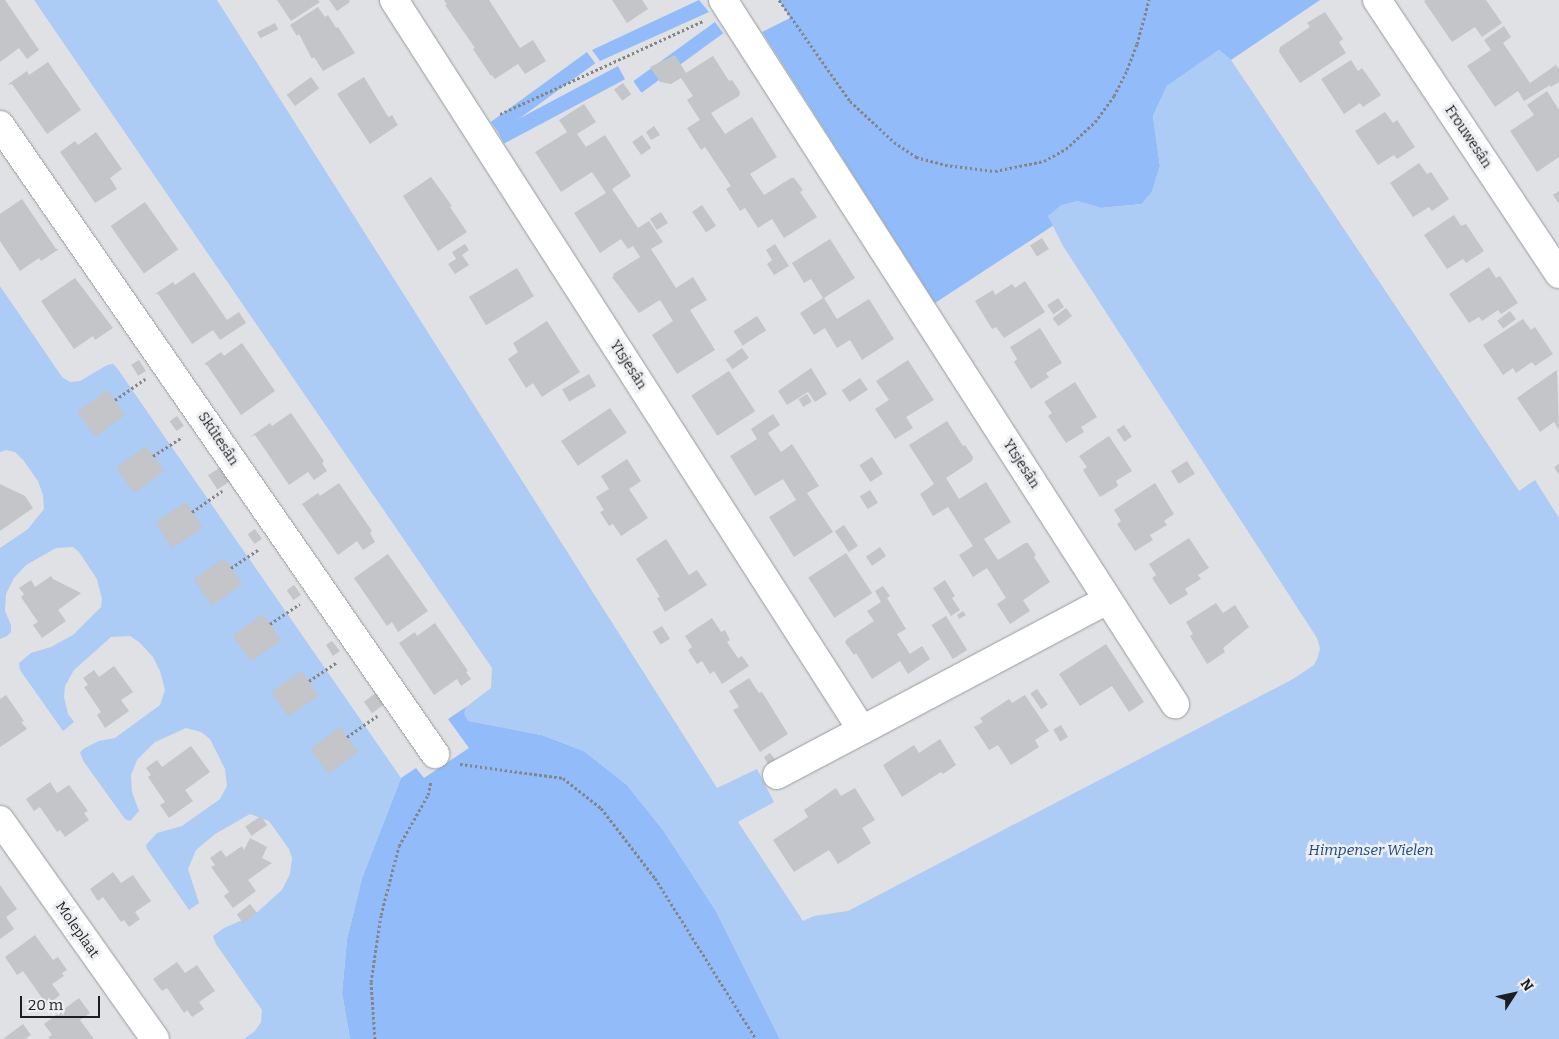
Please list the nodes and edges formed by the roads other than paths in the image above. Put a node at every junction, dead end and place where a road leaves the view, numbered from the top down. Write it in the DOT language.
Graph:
graph roads {
  1 [pos="394,0"];
  2 [pos="1377,0"];
  3 [pos="726,4"];
  4 [pos="0,124"];
  5 [pos="1559,274"];
  6 [pos="1108,600"];
  7 [pos="1175,704"];
  8 [pos="862,730"];
  9 [pos="435,754"];
  10 [pos="777,775"];
  11 [pos="0,820"];
  12 [pos="155,1039"];
  1 -- 8 [label="street, Ytsjesân"];
  2 -- 5 [label="street, Frouwesân"];
  3 -- 6 [label="street, Ytsjesân"];
  4 -- 9 [label="street, Skûtesân"];
  6 -- 7 [label="street, Ytsjesân"];
  6 -- 8 [label="street"];
  8 -- 10 [label="street"];
  11 -- 12 [label="street, Moleplaat"];
}
